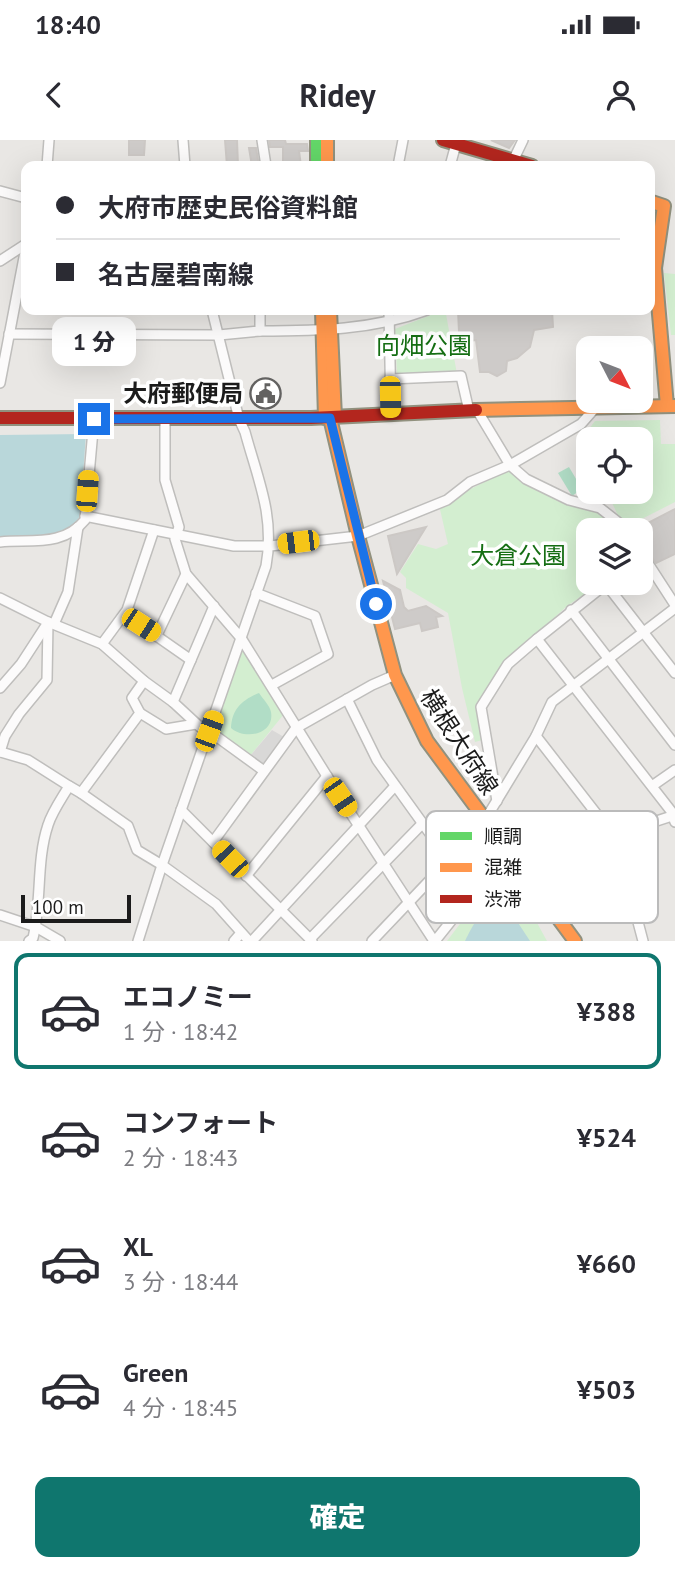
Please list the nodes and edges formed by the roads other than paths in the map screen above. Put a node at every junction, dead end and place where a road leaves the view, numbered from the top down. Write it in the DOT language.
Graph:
graph roads {
  1 [pos="49,140"];
  2 [pos="183,140"];
  3 [pos="262,140"];
  4 [pos="317,140"];
  5 [pos="327,140"];
  6 [pos="403,140"];
  7 [pos="523,140"];
  8 [pos="450,142"];
  9 [pos="47,161"];
  10 [pos="185,161"];
  11 [pos="265,161"];
  12 [pos="317,161"];
  13 [pos="327,161"];
  14 [pos="399,161"];
  15 [pos="450,161"];
  16 [pos="513,161"];
  17 [pos="0,191"];
  18 [pos="21,197"];
  19 [pos="655,203"];
  20 [pos="21,248"];
  21 [pos="655,253"];
  22 [pos="0,261"];
  23 [pos="21,271"];
  24 [pos="655,291"];
  25 [pos="213,315"];
  26 [pos="260,315"];
  27 [pos="322,315"];
  28 [pos="329,315"];
  29 [pos="389,315"];
  30 [pos="411,315"];
  31 [pos="389,322"];
  32 [pos="327,330"];
  33 [pos="260,331"];
  34 [pos="9,334"];
  35 [pos="219,335"];
  36 [pos="390,379"];
  37 [pos="0,383"];
  38 [pos="653,406"];
  39 [pos="671,406"];
  40 [pos="576,407"];
  41 [pos="473,410"];
  42 [pos="591,413"];
  43 [pos="391,415"];
  44 [pos="330,417"];
  45 [pos="0,418"];
  46 [pos="165,418"];
  47 [pos="94,419"];
  48 [pos="239,419"];
  49 [pos="510,466"];
  50 [pos="85,516"];
  51 [pos="613,518"];
  52 [pos="78,527"];
  53 [pos="154,530"];
  54 [pos="175,534"];
  55 [pos="358,536"];
  56 [pos="0,542"];
  57 [pos="270,546"];
  58 [pos="653,571"];
  59 [pos="186,574"];
  60 [pos="256,593"];
  61 [pos="0,598"];
  62 [pos="214,606"];
  63 [pos="675,606"];
  64 [pos="571,610"];
  65 [pos="125,614"];
  66 [pos="51,623"];
  67 [pos="642,631"];
  68 [pos="157,635"];
  69 [pos="241,638"];
  70 [pos="537,639"];
  71 [pos="102,644"];
  72 [pos="609,659"];
  73 [pos="191,660"];
  74 [pos="675,673"];
  75 [pos="395,676"];
  76 [pos="144,681"];
  77 [pos="272,685"];
  78 [pos="574,685"];
  79 [pos="0,688"];
  80 [pos="347,699"];
  81 [pos="173,702"];
  82 [pos="140,713"];
  83 [pos="197,724"];
  84 [pos="296,728"];
  85 [pos="209,731"];
  86 [pos="536,736"];
  87 [pos="675,745"];
  88 [pos="0,752"];
  89 [pos="675,770"];
  90 [pos="264,771"];
  91 [pos="327,776"];
  92 [pos="69,786"];
  93 [pos="395,786"];
  94 [pos="652,786"];
  95 [pos="81,793"];
  96 [pos="497,801"];
  97 [pos="181,810"];
  98 [pos="478,811"];
  99 [pos="491,811"];
  100 [pos="593,811"];
  101 [pos="674,817"];
  102 [pos="358,824"];
  103 [pos="422,824"];
  104 [pos="426,829"];
  105 [pos="213,842"];
  106 [pos="384,864"];
  107 [pos="162,865"];
  108 [pos="246,876"];
  109 [pos="426,885"];
  110 [pos="410,902"];
  111 [pos="281,910"];
  112 [pos="0,915"];
  113 [pos="448,923"];
  114 [pos="562,923"];
  115 [pos="638,923"];
  116 [pos="36,927"];
  117 [pos="241,933"];
  118 [pos="311,940"];
  119 [pos="29,941"];
  120 [pos="60,941"];
  121 [pos="138,941"];
  122 [pos="234,941"];
  123 [pos="250,941"];
  124 [pos="372,941"];
  125 [pos="434,941"];
  126 [pos="575,941"];
  127 [pos="643,941"];
  1 -- 9 [label="street"];
  2 -- 10 [label="street"];
  3 -- 11 [label="street"];
  4 -- 12 [label="main road"];
  5 -- 13 [label="main road"];
  6 -- 14 [label="street"];
  7 -- 16 [label="street"];
  8 -- 15 [label="street"];
  8 -- 16 [label="main road"];
  17 -- 18 [label="street"];
  19 -- 21 [label="main road"];
  20 -- 22 [label="street"];
  23 -- 34 [label="street"];
  24 -- 39 [label="main road"];
  25 -- 35 [label="street"];
  26 -- 33 [label="street"];
  27 -- 32 [label="main road"];
  28 -- 32 [label="main road"];
  29 -- 31 [label="street"];
  30 -- 31 [label="street"];
  31 -- 32 [label="street"];
  31 -- 36 [label="street"];
  32 -- 33 [label="street"];
  32 -- 44 [label="main road, 横根大府線"];
  33 -- 35 [label="street"];
  34 -- 35 [label="street"];
  34 -- 37 [label="street"];
  35 -- 48 [label="street"];
  36 -- 41 [label="street"];
  36 -- 43 [label="street"];
  38 -- 39 [label="main road"];
  40 -- 41 [label="main road"];
  41 -- 43 [label="main road"];
  41 -- 49 [label="street"];
  42 -- 49 [label="street"];
  43 -- 44 [label="main road"];
  44 -- 48 [label="main road"];
  44 -- 55 [label="main road, 横根大府線"];
  45 -- 47 [label="main road"];
  46 -- 47 [label="main road"];
  46 -- 48 [label="main road"];
  46 -- 54 [label="street"];
  47 -- 50 [label="street"];
  48 -- 57 [label="street"];
  49 -- 51 [label="street"];
  49 -- 55 [label="street"];
  50 -- 52 [label="street"];
  50 -- 53 [label="street"];
  52 -- 56 [label="street"];
  52 -- 66 [label="street"];
  53 -- 54 [label="street"];
  53 -- 65 [label="street"];
  54 -- 57 [label="street"];
  54 -- 59 [label="street"];
  55 -- 57 [label="street"];
  55 -- 75 [label="main road, 横根大府線"];
  57 -- 60 [label="street"];
  58 -- 63 [label="street"];
  59 -- 62 [label="street"];
  59 -- 68 [label="street"];
  60 -- 69 [label="street"];
  60 -- 77 [label="street"];
  61 -- 66 [label="street"];
  62 -- 69 [label="street"];
  62 -- 73 [label="street"];
  63 -- 67 [label="street"];
  64 -- 67 [label="street"];
  64 -- 70 [label="street"];
  64 -- 72 [label="street"];
  65 -- 68 [label="street"];
  65 -- 71 [label="street"];
  66 -- 71 [label="street"];
  66 -- 79 [label="street"];
  66 -- 88 [label="street"];
  67 -- 72 [label="street"];
  67 -- 74 [label="street"];
  68 -- 73 [label="street"];
  69 -- 77 [label="street"];
  69 -- 85 [label="street"];
  70 -- 78 [label="street"];
  70 -- 96 [label="street"];
  71 -- 76 [label="street"];
  72 -- 78 [label="street"];
  72 -- 87 [label="street"];
  73 -- 81 [label="street"];
  75 -- 80 [label="street"];
  75 -- 98 [label="main road, 横根大府線"];
  76 -- 81 [label="street"];
  76 -- 82 [label="street"];
  77 -- 84 [label="street"];
  78 -- 86 [label="street"];
  78 -- 94 [label="street"];
  80 -- 84 [label="street"];
  80 -- 93 [label="street"];
  81 -- 83 [label="street"];
  82 -- 83 [label="street"];
  82 -- 95 [label="street"];
  83 -- 85 [label="street"];
  84 -- 90 [label="street"];
  84 -- 91 [label="street"];
  85 -- 90 [label="street"];
  85 -- 97 [label="street"];
  86 -- 96 [label="street"];
  86 -- 100 [label="street"];
  88 -- 92 [label="street"];
  89 -- 94 [label="street"];
  90 -- 105 [label="street"];
  91 -- 102 [label="street"];
  91 -- 108 [label="street"];
  92 -- 95 [label="street"];
  92 -- 116 [label="street"];
  93 -- 102 [label="street"];
  93 -- 103 [label="street"];
  94 -- 101 [label="street"];
  95 -- 107 [label="street"];
  96 -- 99 [label="street"];
  97 -- 105 [label="street"];
  97 -- 107 [label="street"];
  102 -- 106 [label="street"];
  102 -- 111 [label="street"];
  103 -- 104 [label="street"];
  103 -- 106 [label="street"];
  105 -- 108 [label="street"];
  106 -- 110 [label="street"];
  106 -- 118 [label="street"];
  107 -- 117 [label="street"];
  107 -- 121 [label="street"];
  108 -- 111 [label="street"];
  109 -- 110 [label="street"];
  110 -- 124 [label="street"];
  110 -- 125 [label="street"];
  111 -- 118 [label="street"];
  111 -- 123 [label="street"];
  112 -- 116 [label="street"];
  113 -- 125 [label="street"];
  114 -- 126 [label="main road, 横根大府線"];
  115 -- 127 [label="street"];
  116 -- 119 [label="street"];
  116 -- 120 [label="street"];
  117 -- 122 [label="street"];
  117 -- 123 [label="street"];
}
